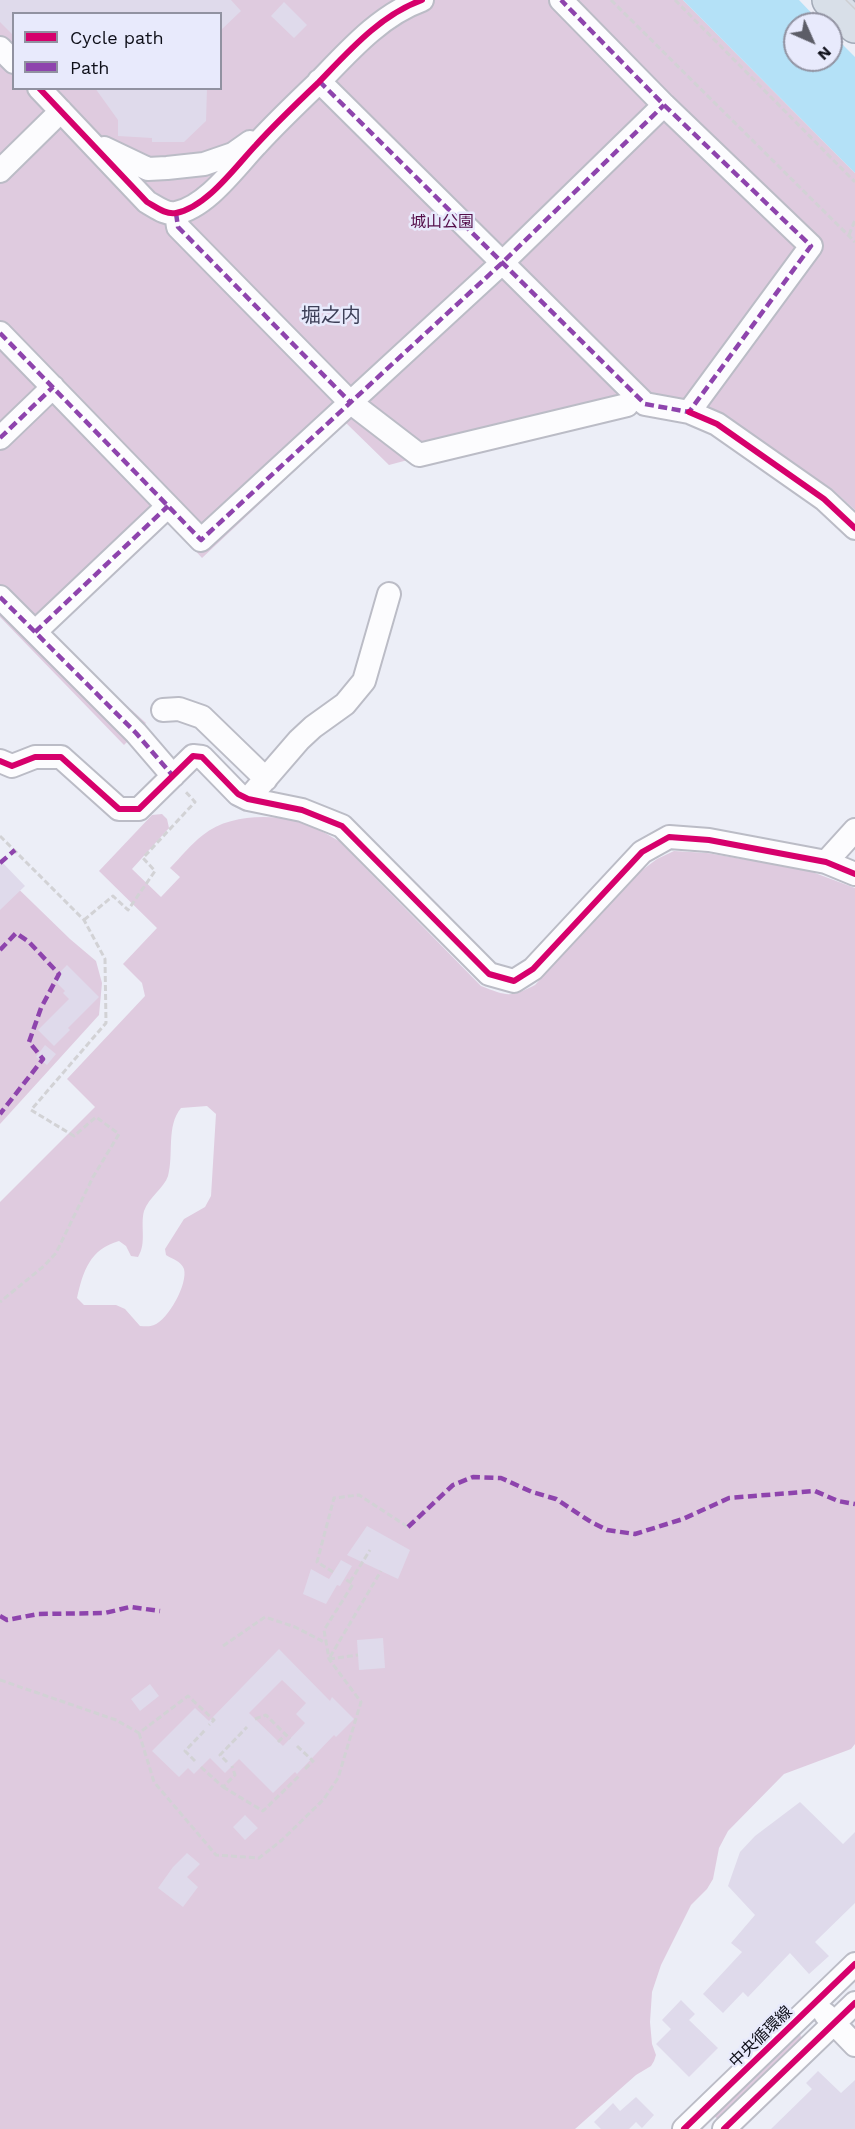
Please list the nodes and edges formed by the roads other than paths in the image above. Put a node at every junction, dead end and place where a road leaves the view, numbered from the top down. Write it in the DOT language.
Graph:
graph roads {
  1 [pos="422,0"];
  2 [pos="561,0"];
  3 [pos="829,0"];
  4 [pos="855,26"];
  5 [pos="0,48"];
  6 [pos="12,60"];
  7 [pos="319,81"];
  8 [pos="41,90"];
  9 [pos="664,105"];
  10 [pos="61,111"];
  11 [pos="274,125"];
  12 [pos="90,140"];
  13 [pos="148,168"];
  14 [pos="0,171"];
  15 [pos="147,202"];
  16 [pos="176,213"];
  17 [pos="502,263"];
  18 [pos="0,333"];
  19 [pos="53,387"];
  20 [pos="350,402"];
  21 [pos="627,405"];
  22 [pos="689,412"];
  23 [pos="0,438"];
  24 [pos="168,506"];
  25 [pos="855,528"];
  26 [pos="389,594"];
  27 [pos="0,597"];
  28 [pos="35,632"];
  29 [pos="163,710"];
  30 [pos="0,761"];
  31 [pos="173,776"];
  32 [pos="266,779"];
  33 [pos="248,799"];
  34 [pos="855,830"];
  35 [pos="826,862"];
  36 [pos="855,874"];
  37 [pos="855,1964"];
  38 [pos="855,2003"];
  39 [pos="814,2004"];
  40 [pos="834,2023"];
  41 [pos="855,2045"];
  42 [pos="701,2113"];
  43 [pos="684,2129"];
  44 [pos="718,2129"];
  45 [pos="724,2129"];
  1 -- 7 [label="street"];
  2 -- 9 [label="street"];
  3 -- 4 [label="highway"];
  5 -- 6 [label="street"];
  7 -- 11 [label="street"];
  7 -- 17 [label="street"];
  8 -- 10 [label="street"];
  9 -- 17 [label="street"];
  9 -- 22 [label="street"];
  10 -- 12 [label="street"];
  10 -- 14 [label="street"];
  11 -- 13 [label="street"];
  11 -- 16 [label="street"];
  12 -- 13 [label="street"];
  12 -- 15 [label="street"];
  13 -- 15 [label="street"];
  15 -- 16 [label="street"];
  16 -- 20 [label="street"];
  17 -- 20 [label="street"];
  17 -- 22 [label="street"];
  18 -- 19 [label="street"];
  19 -- 23 [label="street"];
  19 -- 24 [label="street"];
  20 -- 21 [label="street"];
  20 -- 24 [label="street"];
  22 -- 25 [label="street"];
  24 -- 28 [label="street"];
  26 -- 32 [label="street"];
  27 -- 28 [label="street"];
  28 -- 31 [label="street"];
  29 -- 32 [label="street"];
  30 -- 31 [label="street"];
  31 -- 33 [label="street"];
  32 -- 33 [label="street"];
  33 -- 35 [label="street"];
  34 -- 35 [label="street"];
  35 -- 36 [label="street"];
  37 -- 39 [label="street, 中央循環線"];
  38 -- 40 [label="street"];
  39 -- 40 [label="street"];
  39 -- 42 [label="street, 中央循環線"];
  40 -- 41 [label="street"];
  40 -- 45 [label="street"];
  42 -- 43 [label="street, 中央循環線"];
  42 -- 44 [label="street"];
}
